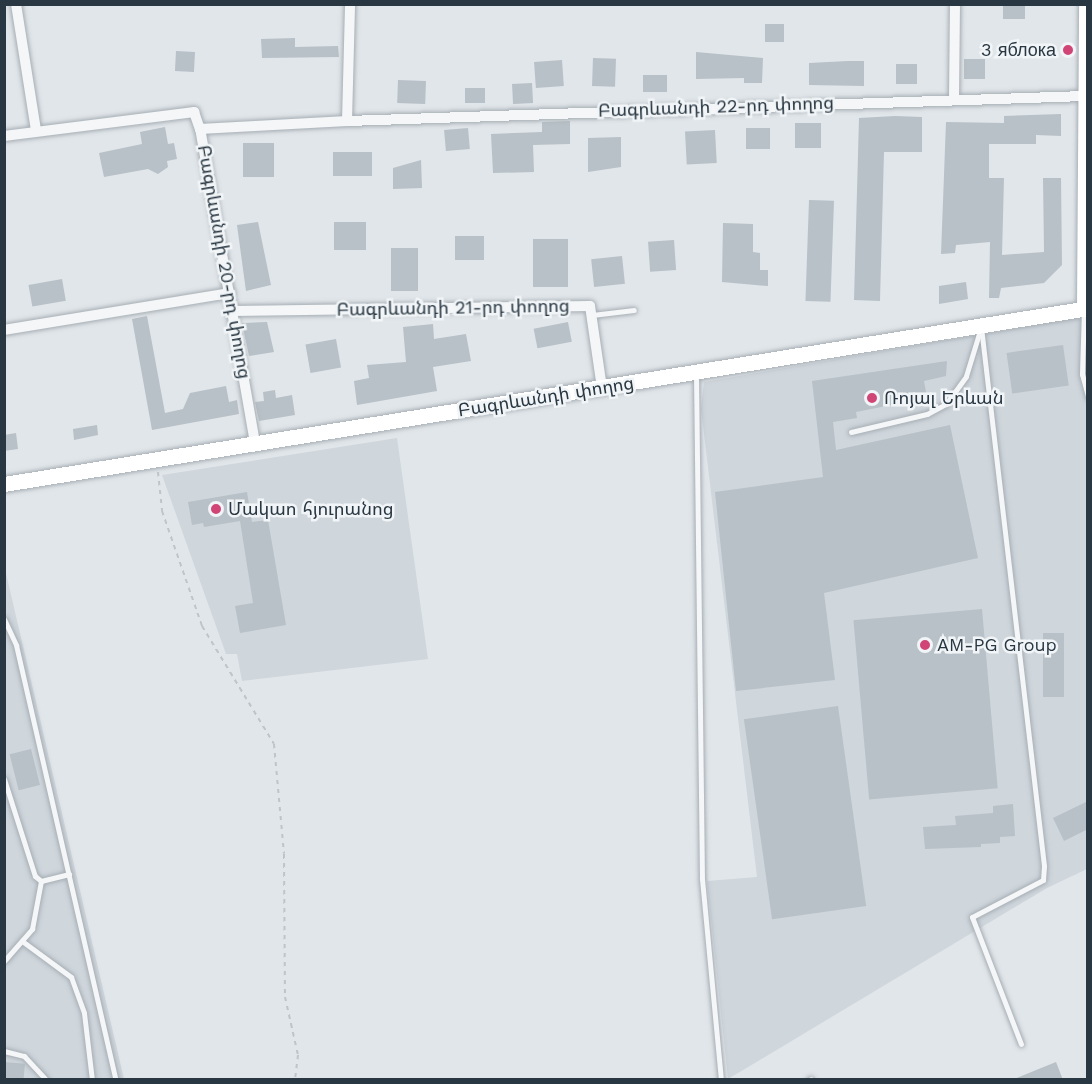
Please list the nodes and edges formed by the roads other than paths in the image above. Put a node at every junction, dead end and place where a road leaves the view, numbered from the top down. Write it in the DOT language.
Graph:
graph roads {
  1 [pos="16,4"];
  2 [pos="350,4"];
  3 [pos="955,4"];
  4 [pos="1086,4"];
  5 [pos="1084,96"];
  6 [pos="954,99"];
  7 [pos="347,121"];
  8 [pos="200,129"];
  9 [pos="36,130"];
  10 [pos="4,136"];
  11 [pos="230,293"];
  12 [pos="1086,308"];
  13 [pos="634,310"];
  14 [pos="233,311"];
  15 [pos="592,315"];
  16 [pos="981,325"];
  17 [pos="4,330"];
  18 [pos="696,372"];
  19 [pos="602,388"];
  20 [pos="1088,397"];
  21 [pos="851,432"];
  22 [pos="255,443"];
  23 [pos="4,484"];
  24 [pos="4,619"];
  25 [pos="4,778"];
  26 [pos="69,874"];
  27 [pos="41,881"];
  28 [pos="22,941"];
  29 [pos="4,961"];
  30 [pos="1021,1044"];
  31 [pos="4,1051"];
  32 [pos="46,1080"];
  33 [pos="92,1080"];
  34 [pos="116,1080"];
  35 [pos="721,1080"];
  1 -- 9 [label="street"];
  2 -- 7 [label="street"];
  3 -- 6 [label="street"];
  4 -- 5 [label="main road"];
  5 -- 6 [label="street, Բագրևանդի 22-րդ փողոց"];
  5 -- 12 [label="main road"];
  6 -- 7 [label="street, Բագրևանդի 22-րդ փողոց"];
  7 -- 8 [label="street, Բագրևանդի 20-րդ փողոց"];
  8 -- 9 [label="street"];
  8 -- 11 [label="street, Բագրևանդի 20-րդ փողոց"];
  9 -- 10 [label="street"];
  11 -- 14 [label="street, Բագրևանդի 20-րդ փողոց"];
  11 -- 17 [label="street"];
  12 -- 16 [label="main road, Բագրևանդի փողոց"];
  12 -- 20 [label="lane"];
  13 -- 15 [label="lane"];
  14 -- 15 [label="street, Բագրևանդի 21-րդ փողոց"];
  14 -- 22 [label="street, Բագրևանդի 20-րդ փողոց"];
  15 -- 19 [label="street, Բագրևանդի 21-րդ փողոց"];
  16 -- 18 [label="main road, Բագրևանդի փողոց"];
  16 -- 21 [label="lane"];
  16 -- 30 [label="lane"];
  18 -- 19 [label="main road, Բագրևանդի փողոց"];
  18 -- 35 [label="lane"];
  19 -- 22 [label="main road, Բագրևանդի փողոց"];
  22 -- 23 [label="main road, Բագրևանդի փողոց"];
  24 -- 26 [label="lane"];
  25 -- 27 [label="lane"];
  26 -- 27 [label="lane"];
  26 -- 34 [label="lane"];
  27 -- 28 [label="lane"];
  28 -- 29 [label="lane"];
  28 -- 33 [label="lane"];
  31 -- 32 [label="lane"];
}
